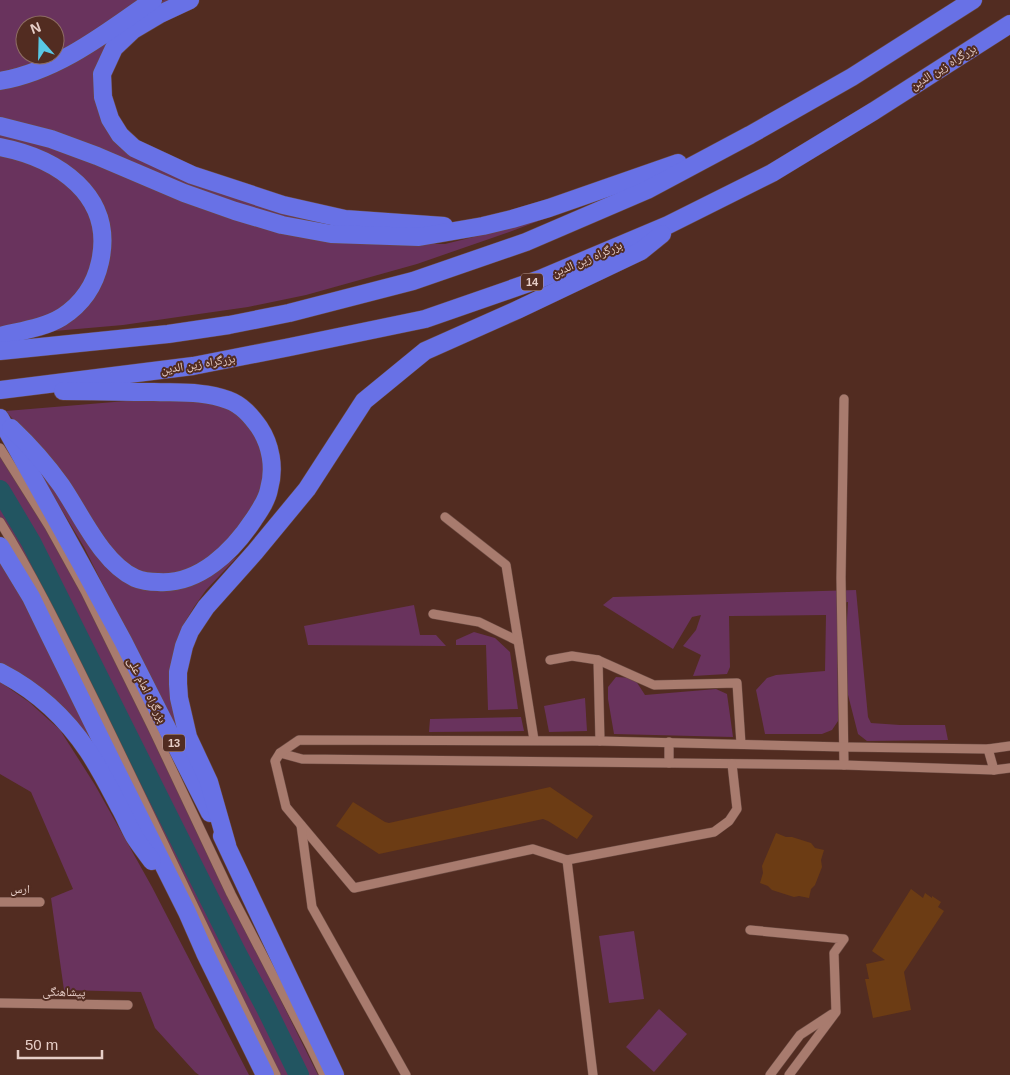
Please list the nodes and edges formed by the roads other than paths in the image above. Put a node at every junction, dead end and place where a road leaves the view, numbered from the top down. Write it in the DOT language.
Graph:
graph roads {
  1 [pos="153,0"];
  2 [pos="190,0"];
  3 [pos="973,0"];
  4 [pos="1010,24"];
  5 [pos="0,82"];
  6 [pos="0,126"];
  7 [pos="732,143"];
  8 [pos="0,147"];
  9 [pos="678,220"];
  10 [pos="467,228"];
  11 [pos="0,336"];
  12 [pos="0,351"];
  13 [pos="0,390"];
  14 [pos="844,399"];
  15 [pos="0,418"];
  16 [pos="0,448"];
  17 [pos="445,517"];
  18 [pos="0,522"];
  19 [pos="0,546"];
  20 [pos="433,614"];
  21 [pos="518,641"];
  22 [pos="550,660"];
  23 [pos="598,660"];
  24 [pos="0,672"];
  25 [pos="534,740"];
  26 [pos="600,741"];
  27 [pos="669,742"];
  28 [pos="741,744"];
  29 [pos="1010,746"];
  30 [pos="844,747"];
  31 [pos="988,749"];
  32 [pos="280,753"];
  33 [pos="669,763"];
  34 [pos="732,764"];
  35 [pos="844,765"];
  36 [pos="1010,768"];
  37 [pos="994,770"];
  38 [pos="301,824"];
  39 [pos="227,845"];
  40 [pos="567,860"];
  41 [pos="0,902"];
  42 [pos="40,902"];
  43 [pos="187,912"];
  44 [pos="750,930"];
  45 [pos="0,1003"];
  46 [pos="128,1005"];
  47 [pos="836,1012"];
  48 [pos="265,1075"];
  49 [pos="276,1075"];
  50 [pos="324,1075"];
  51 [pos="335,1075"];
  52 [pos="406,1075"];
  53 [pos="593,1075"];
  54 [pos="770,1075"];
  55 [pos="789,1075"];
  1 -- 5 [label="highway"];
  2 -- 10 [label="highway"];
  3 -- 7 [label="highway"];
  4 -- 9 [label="highway, بزرگراه زین الدین / 14"];
  6 -- 10 [label="highway"];
  7 -- 10 [label="highway"];
  7 -- 12 [label="highway"];
  8 -- 11 [label="highway"];
  9 -- 13 [label="highway, بزرگراه زین الدین / 14"];
  9 -- 39 [label="highway"];
  13 -- 15 [label="highway"];
  14 -- 30 [label="street"];
  15 -- 39 [label="highway, بزرگراه امام علی / 13"];
  16 -- 50 [label="street"];
  17 -- 21 [label="street"];
  18 -- 49 [label="street"];
  19 -- 43 [label="highway"];
  20 -- 21 [label="street"];
  21 -- 25 [label="street"];
  22 -- 23 [label="street"];
  23 -- 26 [label="street"];
  23 -- 28 [label="street"];
  24 -- 43 [label="highway"];
  25 -- 26 [label="street"];
  25 -- 32 [label="street"];
  26 -- 27 [label="street"];
  27 -- 28 [label="street"];
  27 -- 33 [label="street"];
  28 -- 30 [label="street"];
  29 -- 31 [label="street"];
  30 -- 31 [label="street"];
  30 -- 35 [label="street"];
  31 -- 37 [label="street"];
  32 -- 33 [label="street"];
  32 -- 38 [label="street"];
  33 -- 34 [label="street"];
  34 -- 35 [label="street"];
  34 -- 40 [label="street"];
  35 -- 37 [label="street"];
  36 -- 37 [label="street"];
  38 -- 40 [label="street"];
  38 -- 52 [label="street"];
  39 -- 51 [label="highway, بزرگراه امام علی / 13"];
  40 -- 53 [label="street"];
  41 -- 42 [label="street, ارس"];
  43 -- 48 [label="highway"];
  44 -- 47 [label="street"];
  45 -- 46 [label="street, پیشاهنگی"];
  47 -- 54 [label="street"];
  47 -- 55 [label="street"];
}
